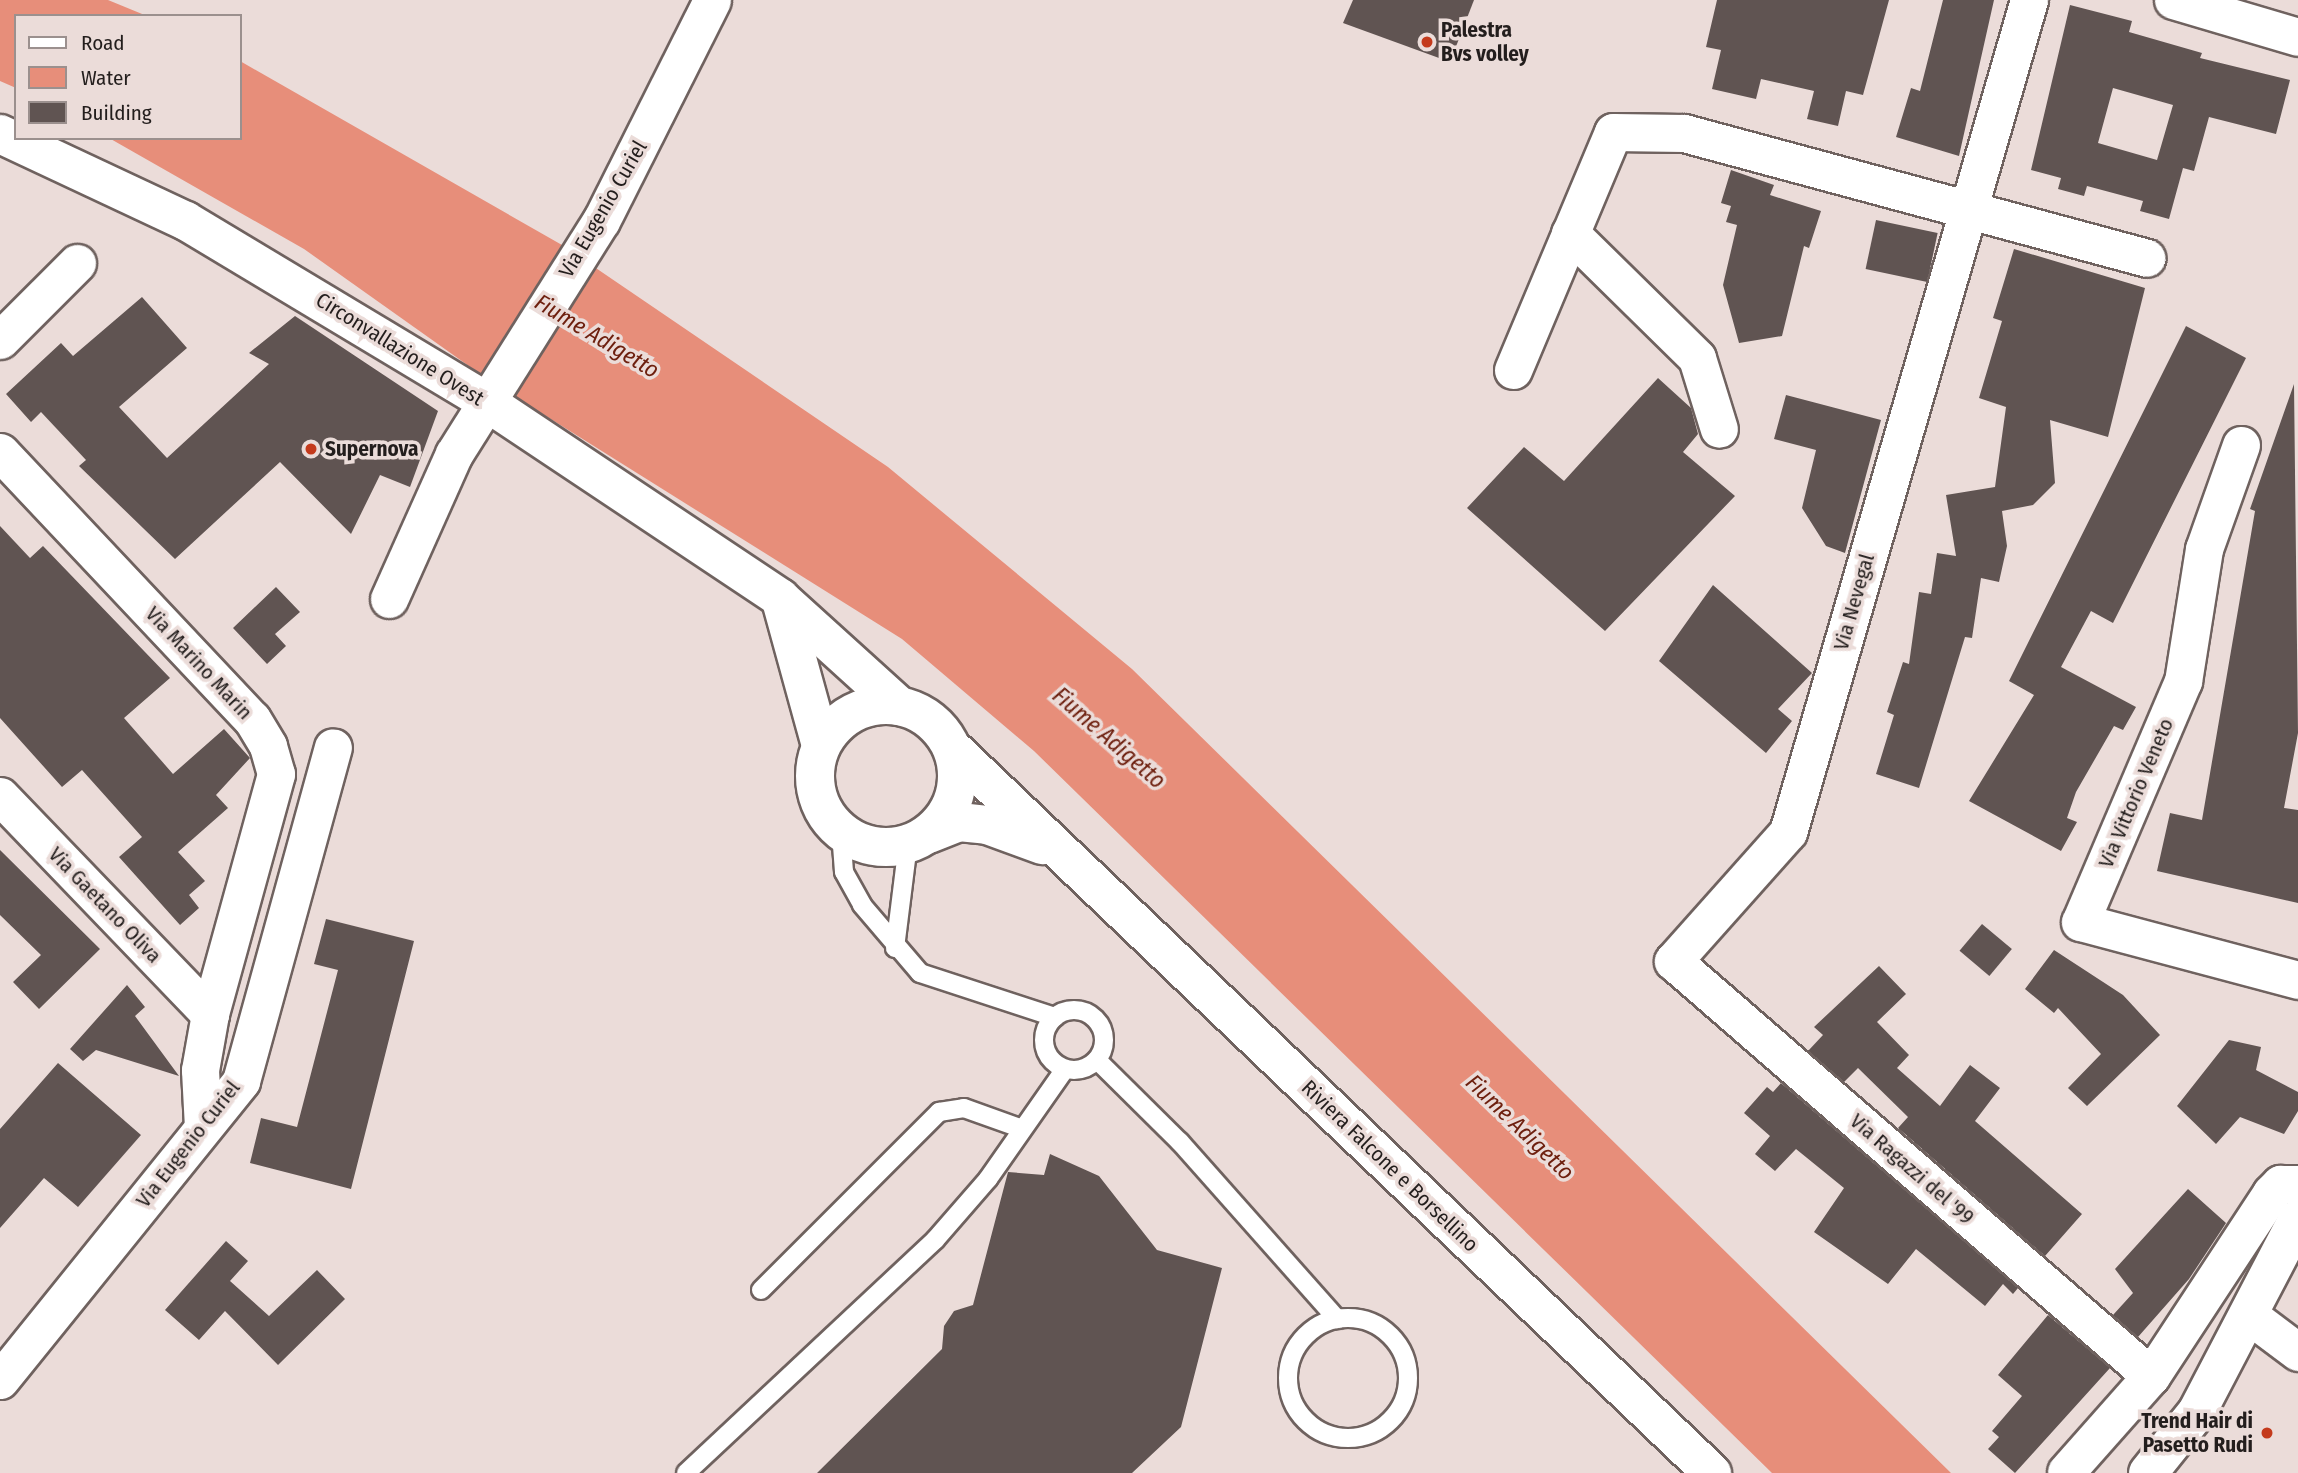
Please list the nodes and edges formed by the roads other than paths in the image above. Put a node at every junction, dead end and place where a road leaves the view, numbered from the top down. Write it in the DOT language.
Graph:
graph roads {
  1 [pos="712,0"];
  2 [pos="2029,0"];
  3 [pos="2173,0"];
  4 [pos="2298,37"];
  5 [pos="0,134"];
  6 [pos="1968,206"];
  7 [pos="1570,233"];
  8 [pos="2146,258"];
  9 [pos="77,263"];
  10 [pos="0,340"];
  11 [pos="1513,370"];
  12 [pos="490,394"];
  13 [pos="1719,429"];
  14 [pos="2241,445"];
  15 [pos="0,452"];
  16 [pos="780,598"];
  17 [pos="389,599"];
  18 [pos="899,706"];
  19 [pos="333,747"];
  20 [pos="821,747"];
  21 [pos="953,749"];
  22 [pos="0,796"];
  23 [pos="841,832"];
  24 [pos="919,839"];
  25 [pos="1069,859"];
  26 [pos="895,948"];
  27 [pos="1673,961"];
  28 [pos="2298,980"];
  29 [pos="210,1014"];
  30 [pos="1055,1017"];
  31 [pos="1097,1060"];
  32 [pos="1066,1069"];
  33 [pos="203,1127"];
  34 [pos="1020,1128"];
  35 [pos="2298,1184"];
  36 [pos="2298,1219"];
  37 [pos="761,1290"];
  38 [pos="2250,1316"];
  39 [pos="1337,1319"];
  40 [pos="2298,1352"];
  41 [pos="2151,1376"];
  42 [pos="0,1380"];
  43 [pos="2066,1472"];
  44 [pos="686,1473"];
  45 [pos="1712,1473"];
  46 [pos="2148,1473"];
  1 -- 12 [label="street, Via Eugenio Curiel"];
  2 -- 6 [label="street, Via Nevegal"];
  3 -- 4 [label="street"];
  5 -- 12 [label="main road, Circonvallazione Ovest"];
  6 -- 7 [label="street"];
  6 -- 8 [label="street"];
  6 -- 27 [label="street, Via Nevegal"];
  7 -- 11 [label="street"];
  7 -- 13 [label="street"];
  9 -- 10 [label="street"];
  12 -- 16 [label="main road, Circonvallazione Ovest"];
  12 -- 17 [label="street, Via Eugenio Curiel"];
  14 -- 28 [label="street, Via Vittorio Veneto"];
  15 -- 29 [label="street, Via Marino Marin"];
  16 -- 18 [label="main road, Circonvallazione Ovest"];
  16 -- 20 [label="main road"];
  18 -- 20 [label="main road"];
  18 -- 21 [label="main road"];
  19 -- 33 [label="street, Via Eugenio Curiel"];
  20 -- 23 [label="main road"];
  21 -- 24 [label="main road"];
  21 -- 25 [label="main road, Riviera Falcone e Borsellino"];
  22 -- 29 [label="street, Via Gaetano Oliva"];
  23 -- 24 [label="main road"];
  23 -- 26 [label="lane"];
  24 -- 25 [label="main road"];
  24 -- 26 [label="lane"];
  25 -- 45 [label="main road, Riviera Falcone e Borsellino"];
  26 -- 30 [label="lane"];
  27 -- 41 [label="street, Via Ragazzi del '99"];
  29 -- 33 [label="street, Via Marino Marin"];
  30 -- 31 [label="lane"];
  30 -- 32 [label="lane"];
  31 -- 32 [label="lane"];
  31 -- 39 [label="lane"];
  32 -- 34 [label="lane"];
  33 -- 42 [label="street, Via Eugenio Curiel"];
  34 -- 37 [label="lane"];
  34 -- 44 [label="lane"];
  35 -- 41 [label="street"];
  36 -- 38 [label="main road"];
  38 -- 40 [label="street"];
  38 -- 46 [label="main road"];
  39 -- 39 [label="lane"];
  41 -- 43 [label="street"];
}
